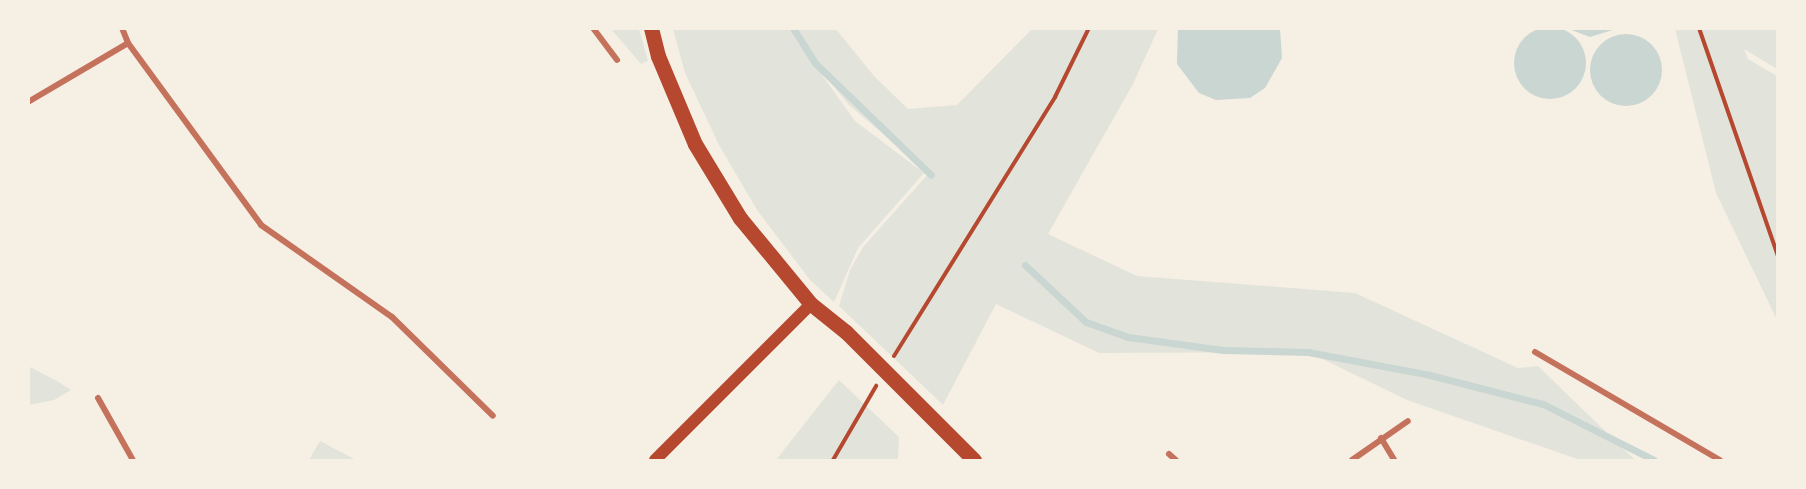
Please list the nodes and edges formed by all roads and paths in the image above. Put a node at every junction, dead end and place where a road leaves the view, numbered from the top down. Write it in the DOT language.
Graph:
graph roads {
  1 [pos="122,28"];
  2 [pos="593,28"];
  3 [pos="651,28"];
  4 [pos="1089,28"];
  5 [pos="1699,28"];
  6 [pos="128,43"];
  7 [pos="616,60"];
  8 [pos="28,102"];
  9 [pos="1778,256"];
  10 [pos="926,302"];
  11 [pos="811,304"];
  12 [pos="1535,352"];
  13 [pos="98,398"];
  14 [pos="493,416"];
  15 [pos="1408,422"];
  16 [pos="1382,438"];
  17 [pos="839,452"];
  18 [pos="1169,454"];
  19 [pos="133,460"];
  20 [pos="655,460"];
  21 [pos="833,460"];
  22 [pos="974,460"];
  23 [pos="1176,460"];
  24 [pos="1352,460"];
  25 [pos="1394,460"];
  26 [pos="1720,460"];
  1 -- 6 [label="street"];
  2 -- 7 [label="street"];
  3 -- 11 [label="main road"];
  4 -- 10 [label="path"];
  5 -- 9 [label="path"];
  6 -- 8 [label="street"];
  6 -- 14 [label="street"];
  11 -- 20 [label="main road"];
  11 -- 22 [label="main road"];
  12 -- 26 [label="street"];
  13 -- 19 [label="street"];
  15 -- 16 [label="street"];
  16 -- 24 [label="street"];
  16 -- 25 [label="street"];
  17 -- 21 [label="path"];
  18 -- 23 [label="street"];
}
